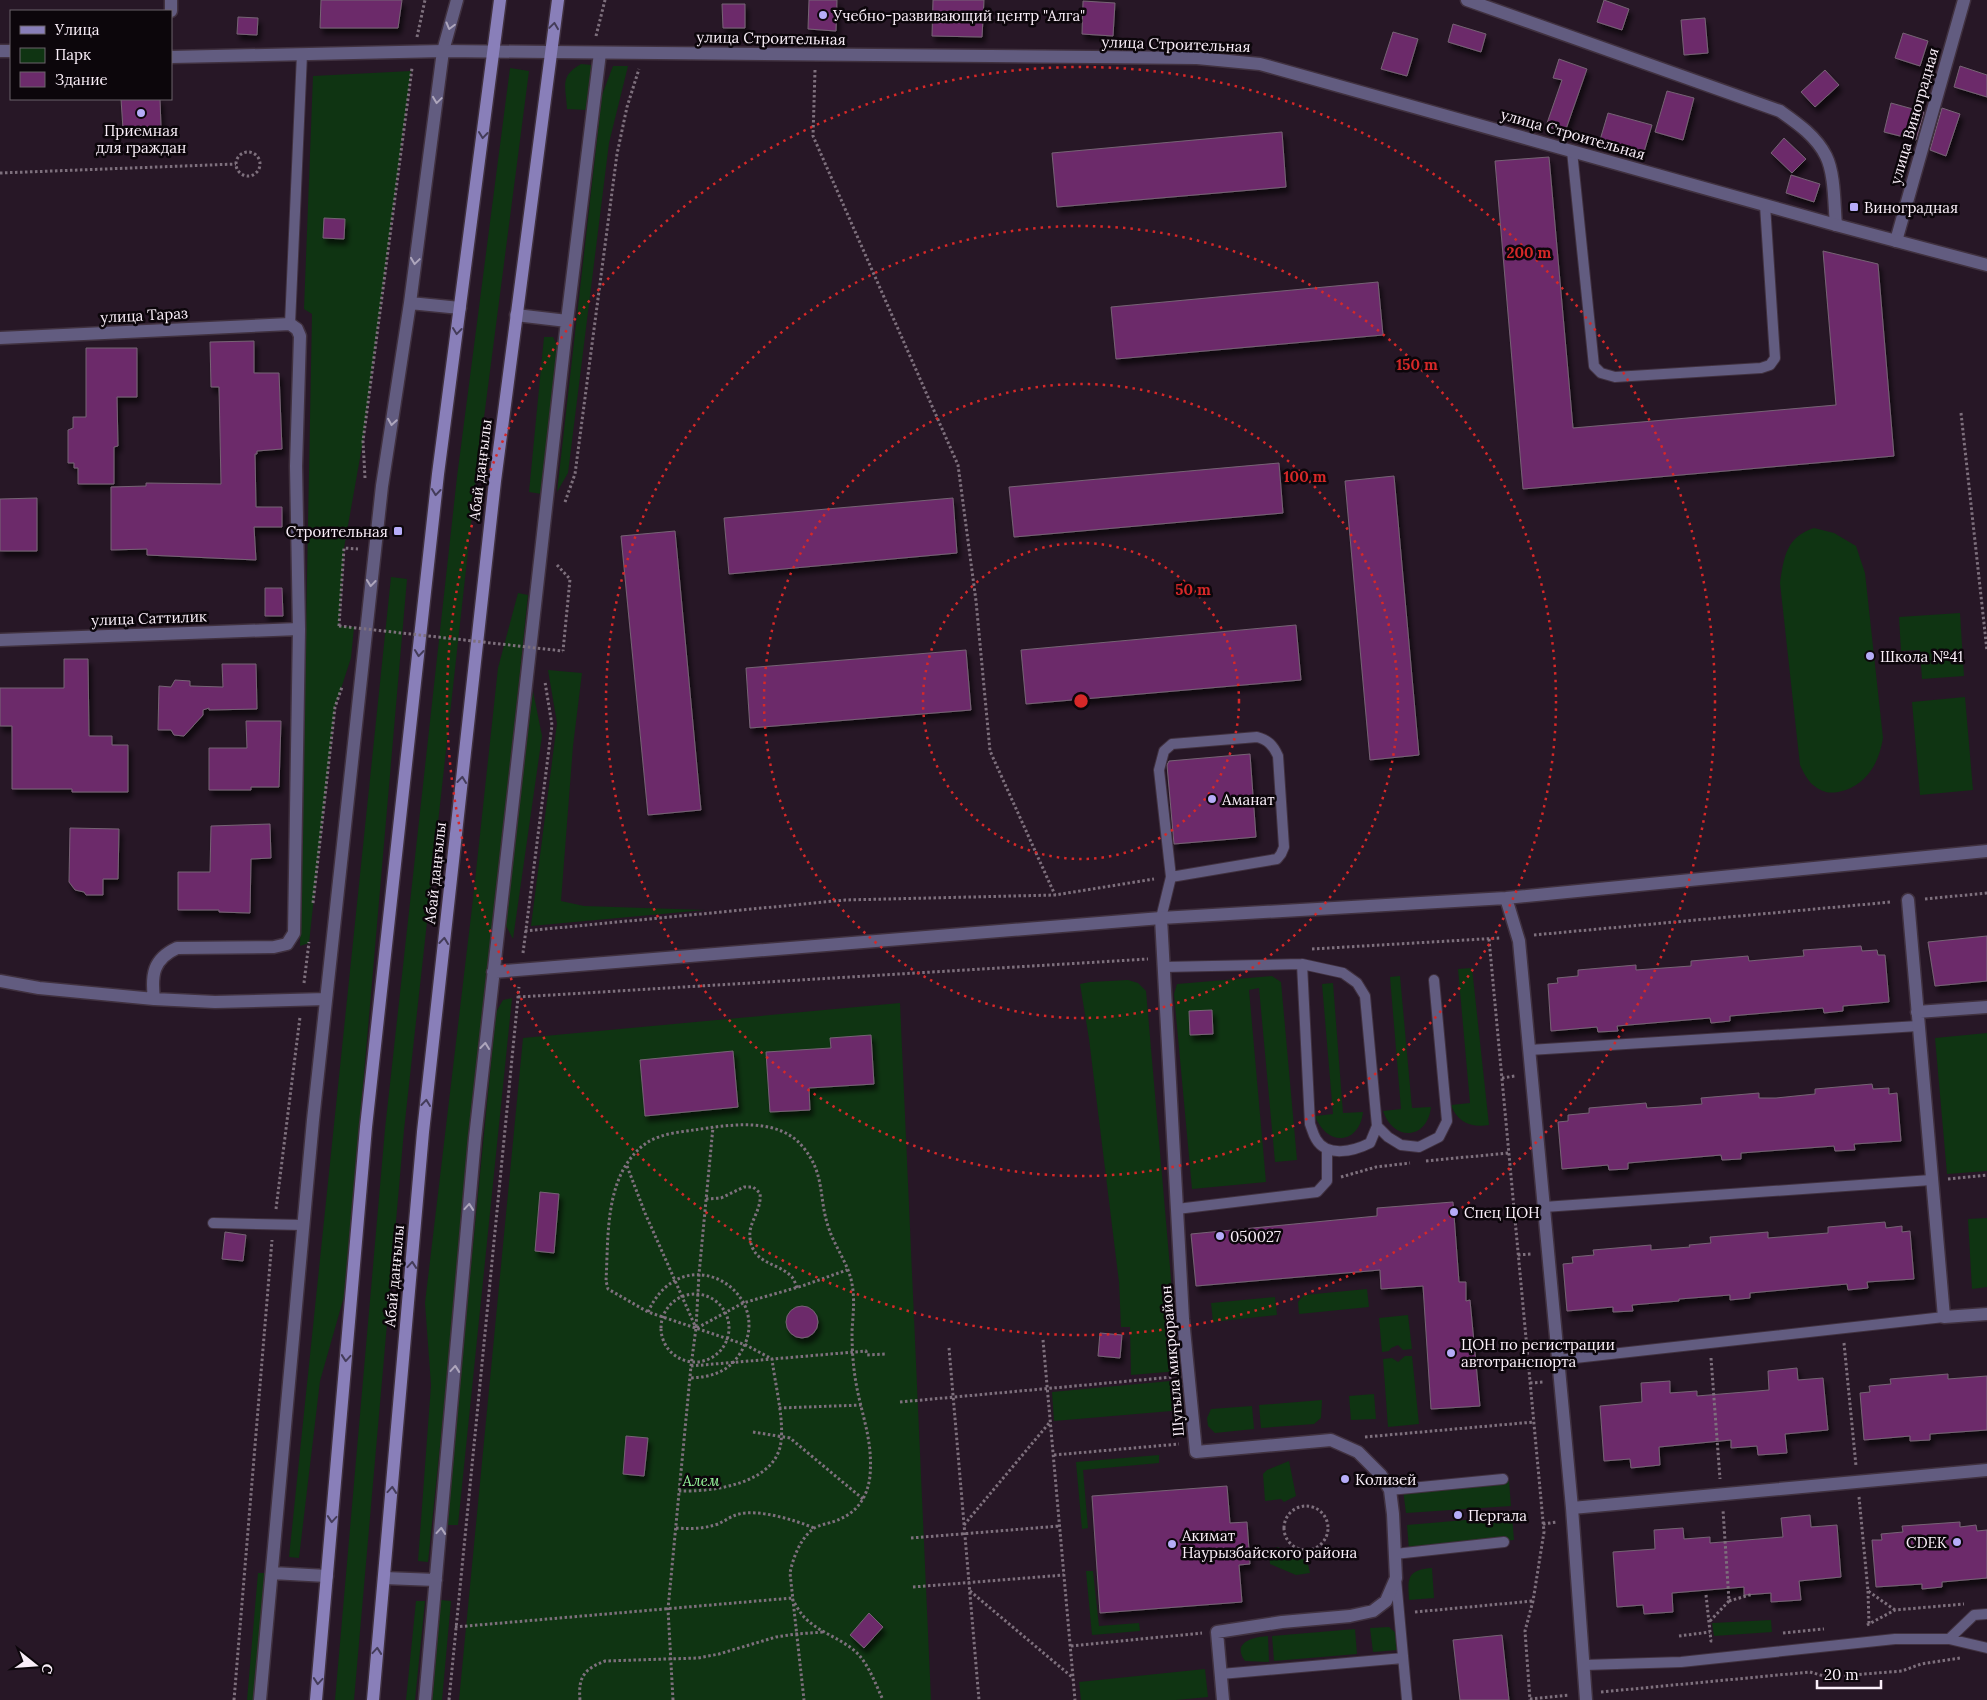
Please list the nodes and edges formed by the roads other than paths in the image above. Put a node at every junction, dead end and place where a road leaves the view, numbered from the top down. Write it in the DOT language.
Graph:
graph roads {
  1 [pos="457,0"];
  2 [pos="500,0"];
  3 [pos="558,0"];
  4 [pos="1467,0"];
  5 [pos="1964,0"];
  6 [pos="443,52"];
  7 [pos="492,52"];
  8 [pos="550,52"];
  9 [pos="596,53"];
  10 [pos="302,54"];
  11 [pos="172,57"];
  12 [pos="1572,151"];
  13 [pos="1765,205"];
  14 [pos="1836,225"];
  15 [pos="1896,241"];
  16 [pos="1987,265"];
  17 [pos="410,303"];
  18 [pos="460,308"];
  19 [pos="516,315"];
  20 [pos="567,321"];
  21 [pos="290,324"];
  22 [pos="0,338"];
  23 [pos="299,629"];
  24 [pos="0,640"];
  25 [pos="1987,851"];
  26 [pos="1171,877"];
  27 [pos="1506,898"];
  28 [pos="1908,900"];
  29 [pos="1161,918"];
  30 [pos="1163,963"];
  31 [pos="1302,964"];
  32 [pos="493,972"];
  33 [pos="1434,980"];
  34 [pos="0,981"];
  35 [pos="326,999"];
  36 [pos="154,1000"];
  37 [pos="1987,1007"];
  38 [pos="1917,1012"];
  39 [pos="1918,1026"];
  40 [pos="1529,1050"];
  41 [pos="1377,1126"];
  42 [pos="1327,1150"];
  43 [pos="1931,1180"];
  44 [pos="1544,1207"];
  45 [pos="1177,1209"];
  46 [pos="213,1222"];
  47 [pos="304,1225"];
  48 [pos="1987,1314"];
  49 [pos="1944,1318"];
  50 [pos="1557,1360"];
  51 [pos="1987,1470"];
  52 [pos="1503,1480"];
  53 [pos="1390,1490"];
  54 [pos="1572,1508"];
  55 [pos="1504,1542"];
  56 [pos="1395,1554"];
  57 [pos="272,1573"];
  58 [pos="327,1576"];
  59 [pos="384,1578"];
  60 [pos="1396,1578"];
  61 [pos="436,1580"];
  62 [pos="1987,1614"];
  63 [pos="1949,1640"];
  64 [pos="1987,1648"];
  65 [pos="1403,1658"];
  66 [pos="1584,1665"];
  67 [pos="1220,1674"];
  68 [pos="1586,1697"];
  69 [pos="260,1700"];
  70 [pos="316,1700"];
  71 [pos="373,1700"];
  72 [pos="425,1700"];
  73 [pos="1223,1700"];
  74 [pos="1407,1700"];
  1 -- 6 [label="street, one-way"];
  2 -- 7 [label="main road"];
  8 -- 3 [label="main road, Абай даңғылы, one-way"];
  4 -- 14 [label="street"];
  5 -- 15 [label="street, улица Виноградная"];
  6 -- 7 [label="street, улица Строительная"];
  6 -- 10 [label="street, улица Строительная"];
  6 -- 17 [label="street, one-way"];
  7 -- 8 [label="street, улица Строительная"];
  7 -- 18 [label="main road, one-way"];
  8 -- 9 [label="street, улица Строительная"];
  8 -- 19 [label="main road, Абай даңғылы"];
  9 -- 12 [label="street, улица Строительная"];
  9 -- 20 [label="street"];
  10 -- 11 [label="street, улица Строительная"];
  10 -- 21 [label="lane"];
  12 -- 13 [label="street, улица Строительная"];
  12 -- 13 [label="lane"];
  13 -- 14 [label="street, улица Строительная"];
  14 -- 15 [label="street, улица Строительная"];
  15 -- 16 [label="street, улица Строительная"];
  17 -- 18 [label="street"];
  17 -- 35 [label="street, one-way"];
  18 -- 58 [label="main road, one-way"];
  19 -- 20 [label="street"];
  59 -- 19 [label="main road, Абай даңғылы, one-way"];
  20 -- 32 [label="street"];
  21 -- 22 [label="street, улица Тараз"];
  21 -- 23 [label="street"];
  23 -- 24 [label="street, улица Саттилик"];
  23 -- 36 [label="street"];
  25 -- 27 [label="street"];
  26 -- 26 [label="lane"];
  26 -- 29 [label="lane"];
  27 -- 29 [label="street"];
  27 -- 40 [label="street"];
  28 -- 38 [label="street"];
  29 -- 30 [label="street, Шугыла микрорайон"];
  29 -- 32 [label="street"];
  30 -- 31 [label="lane"];
  30 -- 45 [label="street, Шугыла микрорайон"];
  31 -- 41 [label="lane"];
  31 -- 42 [label="lane"];
  61 -- 32 [label="street, one-way"];
  33 -- 41 [label="lane"];
  34 -- 36 [label="street"];
  35 -- 36 [label="street"];
  35 -- 47 [label="street"];
  37 -- 38 [label="street"];
  38 -- 39 [label="street"];
  39 -- 40 [label="lane"];
  39 -- 43 [label="street"];
  40 -- 44 [label="street"];
  41 -- 42 [label="lane"];
  42 -- 45 [label="lane"];
  43 -- 44 [label="lane"];
  43 -- 49 [label="street"];
  44 -- 50 [label="street"];
  45 -- 53 [label="street, Шугыла микрорайон"];
  46 -- 47 [label="lane"];
  47 -- 57 [label="street"];
  48 -- 49 [label="street"];
  49 -- 50 [label="lane"];
  50 -- 54 [label="street"];
  51 -- 54 [label="street"];
  52 -- 53 [label="lane"];
  53 -- 56 [label="street"];
  54 -- 66 [label="street"];
  55 -- 56 [label="lane"];
  56 -- 60 [label="street"];
  57 -- 58 [label="street"];
  57 -- 69 [label="street"];
  58 -- 70 [label="main road, one-way"];
  59 -- 61 [label="street"];
  71 -- 59 [label="main road, Абай даңғылы, one-way"];
  60 -- 65 [label="lane"];
  60 -- 67 [label="street"];
  61 -- 72 [label="street"];
  62 -- 63 [label="lane"];
  63 -- 64 [label="lane"];
  63 -- 66 [label="lane"];
  65 -- 67 [label="lane"];
  65 -- 74 [label="lane"];
  66 -- 68 [label="street"];
  67 -- 73 [label="street"];
}
